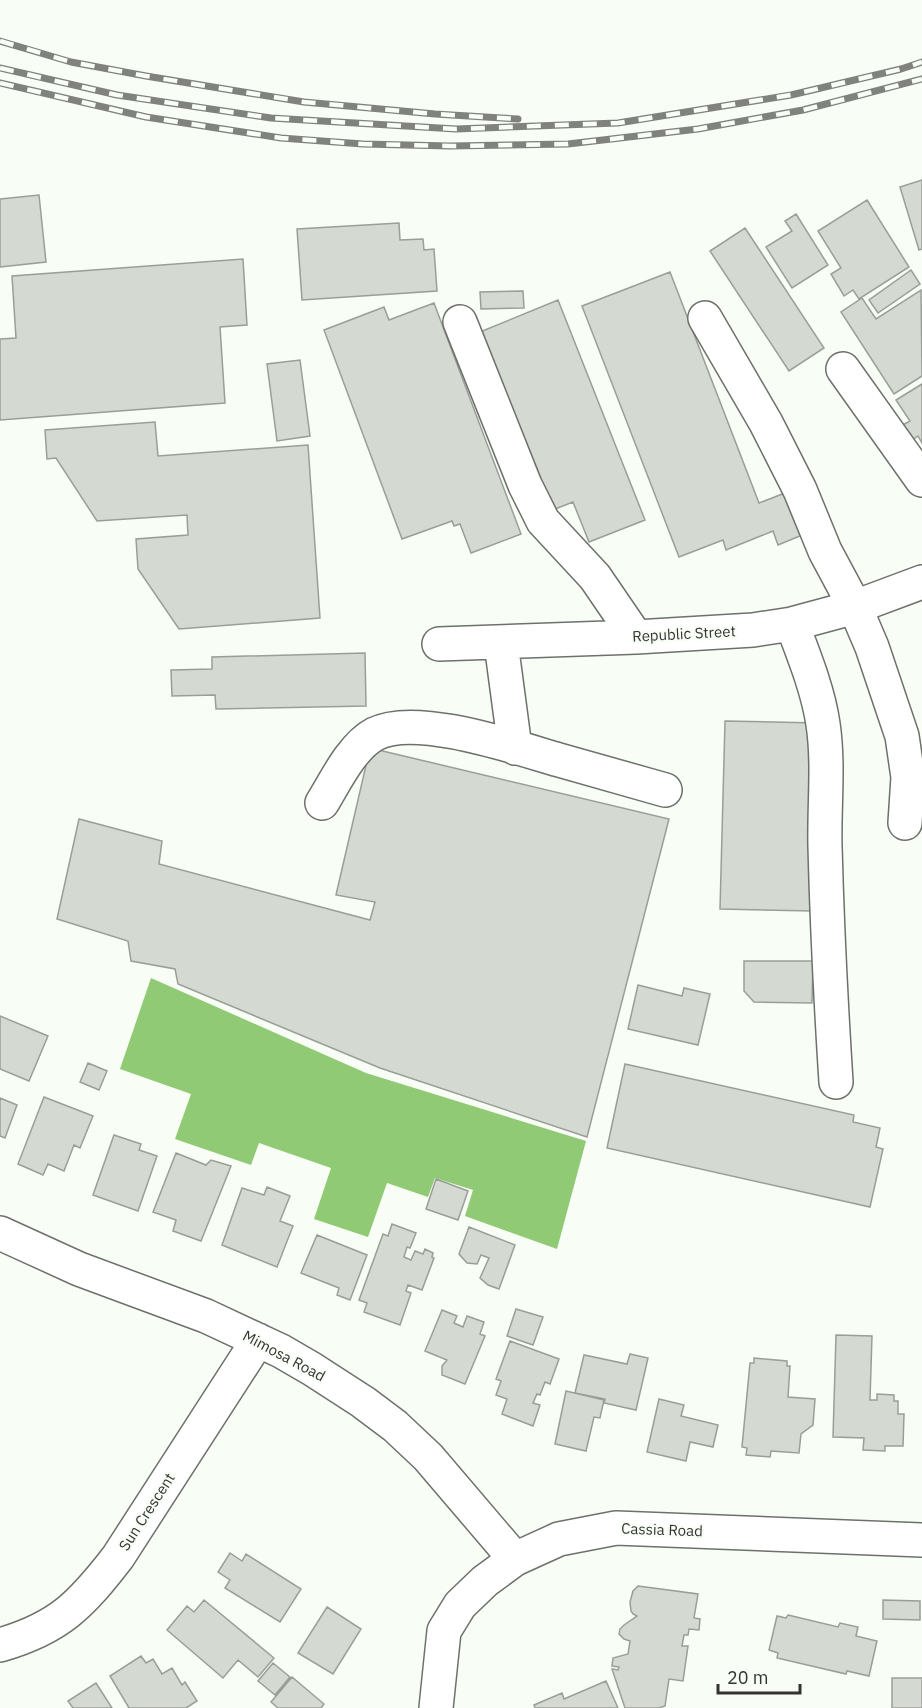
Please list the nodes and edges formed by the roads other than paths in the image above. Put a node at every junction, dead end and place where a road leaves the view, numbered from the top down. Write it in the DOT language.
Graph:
graph roads {
  1 [pos="705,318"];
  2 [pos="460,322"];
  3 [pos="843,369"];
  4 [pos="922,480"];
  5 [pos="922,582"];
  6 [pos="855,607"];
  7 [pos="792,624"];
  8 [pos="636,637"];
  9 [pos="501,643"];
  10 [pos="439,644"];
  11 [pos="515,747"];
  12 [pos="665,790"];
  13 [pos="322,803"];
  14 [pos="905,823"];
  15 [pos="836,1082"];
  16 [pos="0,1233"];
  17 [pos="258,1340"];
  18 [pos="922,1540"];
  19 [pos="515,1559"];
  20 [pos="0,1645"];
  21 [pos="436,1708"];
  1 -- 6 [label="street"];
  2 -- 8 [label="street"];
  3 -- 4 [label="street"];
  5 -- 6 [label="street, Republic Street"];
  6 -- 7 [label="street, Republic Street"];
  6 -- 14 [label="street"];
  7 -- 8 [label="street, Republic Street"];
  7 -- 15 [label="street"];
  8 -- 9 [label="street, Republic Street"];
  9 -- 10 [label="street, Republic Street"];
  9 -- 11 [label="street"];
  11 -- 12 [label="street"];
  11 -- 13 [label="street"];
  16 -- 17 [label="street, Mimosa Road"];
  17 -- 19 [label="street, Mimosa Road"];
  17 -- 20 [label="street, Sun Crescent"];
  18 -- 19 [label="street, Cassia Road"];
  19 -- 21 [label="street, Cassia Road"];
}
